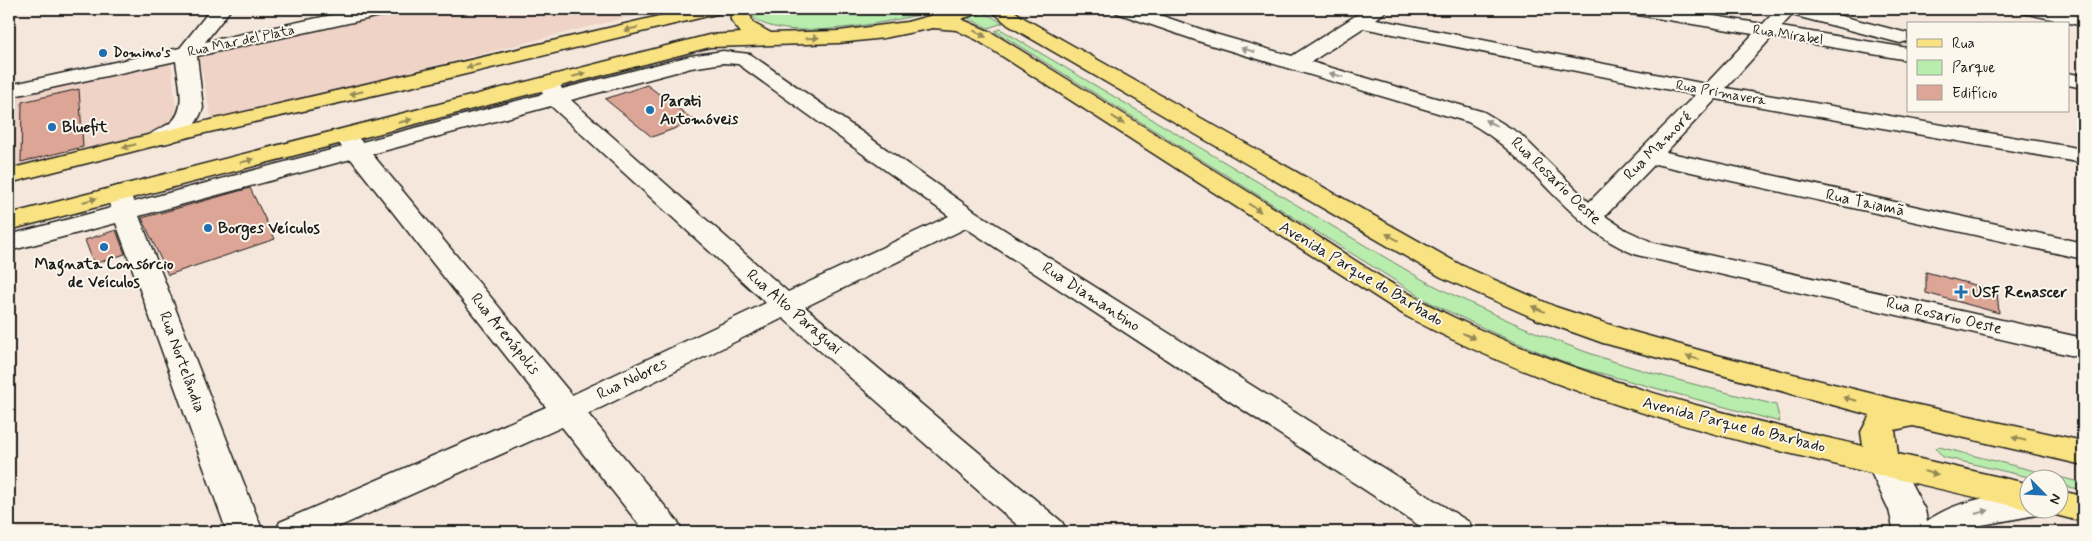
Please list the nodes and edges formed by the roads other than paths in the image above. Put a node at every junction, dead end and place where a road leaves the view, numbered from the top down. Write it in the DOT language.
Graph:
graph roads {
  1 [pos="221,9"];
  2 [pos="385,9"];
  3 [pos="712,9"];
  4 [pos="739,9"];
  5 [pos="972,9"];
  6 [pos="1000,9"];
  7 [pos="1124,9"];
  8 [pos="1380,9"];
  9 [pos="1638,9"];
  10 [pos="1787,9"];
  11 [pos="1792,9"];
  12 [pos="2031,9"];
  13 [pos="2083,20"];
  14 [pos="934,22"];
  15 [pos="1361,22"];
  16 [pos="1767,32"];
  17 [pos="764,37"];
  18 [pos="1907,39"];
  19 [pos="186,53"];
  20 [pos="1907,54"];
  21 [pos="1295,63"];
  22 [pos="2070,79"];
  23 [pos="2083,82"];
  24 [pos="9,91"];
  25 [pos="551,91"];
  26 [pos="1711,92"];
  27 [pos="192,108"];
  28 [pos="241,119"];
  29 [pos="159,138"];
  30 [pos="351,143"];
  31 [pos="1648,155"];
  32 [pos="2083,156"];
  33 [pos="58,164"];
  34 [pos="9,176"];
  35 [pos="9,192"];
  36 [pos="122,202"];
  37 [pos="9,203"];
  38 [pos="54,210"];
  39 [pos="1590,216"];
  40 [pos="967,217"];
  41 [pos="9,222"];
  42 [pos="9,243"];
  43 [pos="2083,251"];
  44 [pos="784,304"];
  45 [pos="2083,348"];
  46 [pos="567,411"];
  47 [pos="1914,415"];
  48 [pos="2074,448"];
  49 [pos="1883,462"];
  50 [pos="2020,495"];
  51 [pos="2020,506"];
  52 [pos="2070,506"];
  53 [pos="2083,509"];
  54 [pos="245,532"];
  55 [pos="293,532"];
  56 [pos="664,532"];
  57 [pos="1049,532"];
  58 [pos="1456,532"];
  59 [pos="1912,532"];
  60 [pos="1939,532"];
  1 -- 19 [label="street"];
  2 -- 19 [label="street, Rua Mar del Plata"];
  3 -- 28 [label="main road, one-way"];
  4 -- 17 [label="main road"];
  5 -- 14 [label="main road"];
  47 -- 6 [label="main road, one-way"];
  21 -- 7 [label="street, Rua Rosario Oeste, one-way"];
  8 -- 15 [label="street"];
  9 -- 16 [label="street, Rua Mirabel"];
  10 -- 16 [label="street, Rua Mamoré"];
  11 -- 18 [label="street"];
  12 -- 13 [label="street"];
  17 -- 14 [label="main road, one-way"];
  14 -- 49 [label="main road, Avenida Parque do Barbado, one-way"];
  15 -- 21 [label="street"];
  15 -- 26 [label="street, Rua Primavera"];
  16 -- 20 [label="street, Rua Mirabel"];
  16 -- 26 [label="street, Rua Mamoré"];
  25 -- 17 [label="main road, one-way"];
  19 -- 24 [label="street, Rua Mar del Plata"];
  19 -- 27 [label="street"];
  39 -- 21 [label="street, Rua Rosario Oeste, one-way"];
  22 -- 23 [label="street"];
  25 -- 30 [label="street"];
  25 -- 40 [label="street, Rua Diamantino"];
  25 -- 44 [label="street, Rua Alto Paraguai"];
  26 -- 31 [label="street, Rua Mamoré"];
  26 -- 32 [label="street, Rua Primavera"];
  27 -- 28 [label="street"];
  27 -- 29 [label="street"];
  28 -- 29 [label="main road"];
  29 -- 33 [label="main road, one-way"];
  30 -- 36 [label="street"];
  30 -- 46 [label="street, Rua Arenápolis"];
  31 -- 39 [label="street, Rua Mamoré"];
  31 -- 43 [label="street, Rua Taiamã"];
  33 -- 34 [label="main road"];
  33 -- 35 [label="main road"];
  38 -- 36 [label="main road, one-way"];
  36 -- 42 [label="street"];
  36 -- 54 [label="street, Rua Nortelândia"];
  37 -- 38 [label="main road"];
  38 -- 41 [label="main road"];
  39 -- 45 [label="street, Rua Rosario Oeste"];
  40 -- 44 [label="street, Rua Nobres"];
  40 -- 58 [label="street, Rua Diamantino"];
  44 -- 46 [label="street, Rua Nobres"];
  44 -- 57 [label="street, Rua Alto Paraguai"];
  46 -- 55 [label="street, Rua Nobres"];
  46 -- 56 [label="street, Rua Arenápolis"];
  48 -- 47 [label="main road, one-way"];
  47 -- 49 [label="main road"];
  49 -- 50 [label="main road, Avenida Parque do Barbado, one-way"];
  49 -- 59 [label="street"];
  60 -- 51 [label="street, one-way"];
  52 -- 53 [label="main road"];
}
